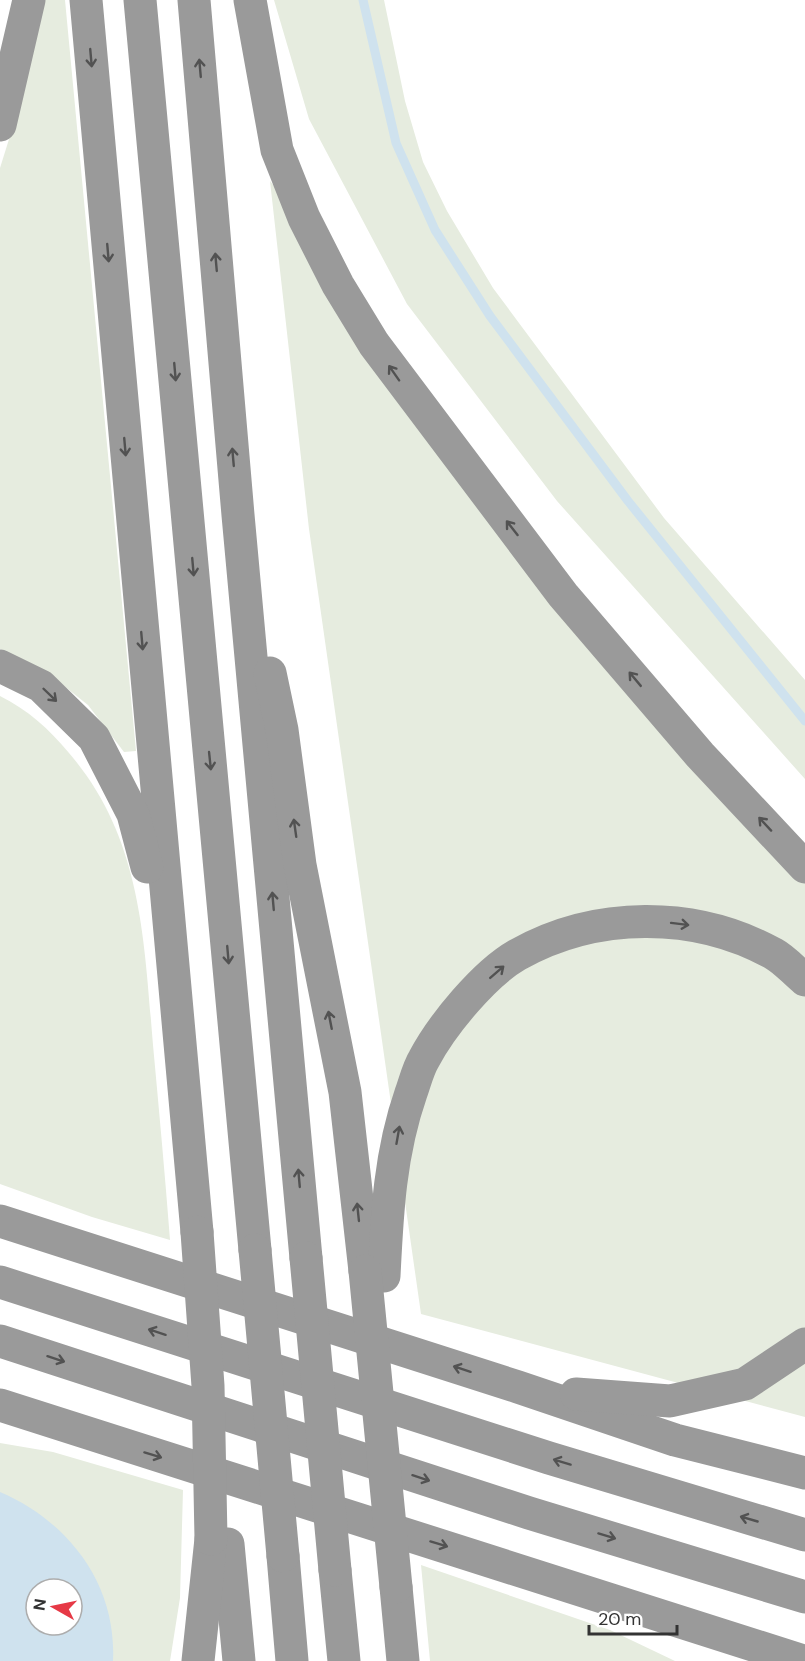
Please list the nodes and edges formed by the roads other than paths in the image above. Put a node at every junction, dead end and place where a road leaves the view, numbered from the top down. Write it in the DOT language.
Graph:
graph roads {
  1 [pos="29,0"];
  2 [pos="86,0"];
  3 [pos="140,0"];
  4 [pos="194,0"];
  5 [pos="250,0"];
  6 [pos="0,125"];
  7 [pos="238,515"];
  8 [pos="0,666"];
  9 [pos="805,867"];
  10 [pos="170,952"];
  11 [pos="805,980"];
  12 [pos="0,1208"];
  13 [pos="0,1221"];
  14 [pos="118,1258"];
  15 [pos="375,1273"];
  16 [pos="0,1282"];
  17 [pos="0,1341"];
  18 [pos="805,1344"];
  19 [pos="518,1387"];
  20 [pos="0,1405"];
  21 [pos="0,1420"];
  22 [pos="97,1437"];
  23 [pos="805,1473"];
  24 [pos="805,1535"];
  25 [pos="220,1541"];
  26 [pos="581,1589"];
  27 [pos="805,1597"];
  28 [pos="198,1661"];
  29 [pos="239,1661"];
  30 [pos="292,1661"];
  31 [pos="344,1661"];
  32 [pos="403,1661"];
  33 [pos="724,1661"];
  34 [pos="803,1661"];
  1 -- 6 [label="highway"];
  2 -- 10 [label="highway, one-way"];
  3 -- 30 [label="highway, one-way, bridge"];
  7 -- 4 [label="highway, one-way"];
  9 -- 5 [label="highway, one-way"];
  15 -- 7 [label="highway, one-way"];
  31 -- 7 [label="highway, one-way, bridge"];
  8 -- 10 [label="highway, one-way"];
  10 -- 25 [label="highway, bridge"];
  15 -- 11 [label="highway, one-way"];
  12 -- 14 [label="highway"];
  13 -- 14 [label="highway"];
  19 -- 14 [label="highway, one-way"];
  15 -- 32 [label="highway, bridge"];
  24 -- 16 [label="highway, one-way"];
  17 -- 27 [label="highway, one-way"];
  18 -- 19 [label="highway"];
  19 -- 23 [label="highway"];
  20 -- 22 [label="highway"];
  21 -- 22 [label="highway"];
  22 -- 26 [label="highway, one-way"];
  25 -- 28 [label="highway"];
  25 -- 29 [label="highway"];
  26 -- 33 [label="highway"];
  26 -- 34 [label="highway"];
}
